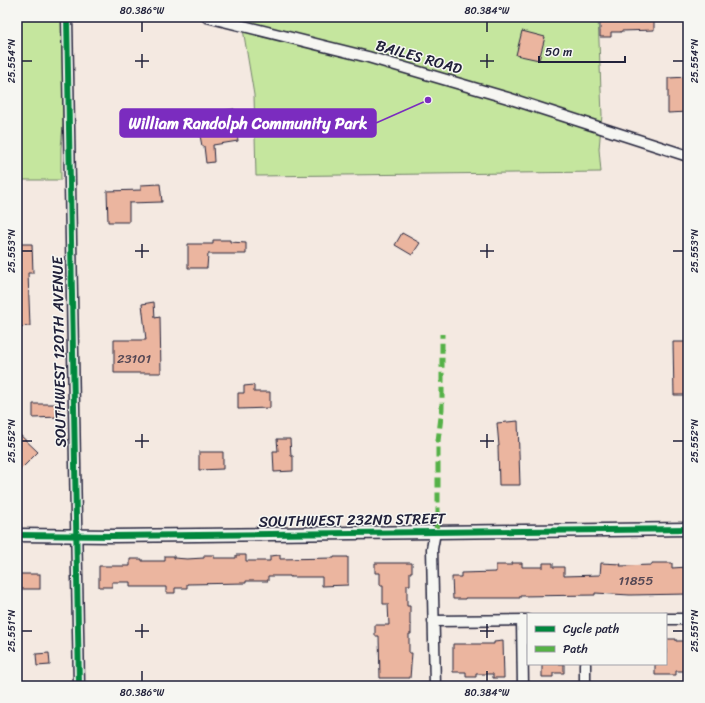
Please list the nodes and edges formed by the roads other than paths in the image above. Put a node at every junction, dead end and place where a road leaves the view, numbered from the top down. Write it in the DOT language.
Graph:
graph roads {
  1 [pos="67,17"];
  2 [pos="207,17"];
  3 [pos="688,156"];
  4 [pos="688,530"];
  5 [pos="435,532"];
  6 [pos="17,535"];
  7 [pos="76,535"];
  8 [pos="667,619"];
  9 [pos="688,619"];
  10 [pos="525,620"];
  11 [pos="434,621"];
  12 [pos="585,665"];
  13 [pos="79,686"];
  14 [pos="434,686"];
  15 [pos="522,686"];
  16 [pos="585,686"];
  1 -- 7 [label="street, SOUTHWEST 120TH AVENUE"];
  2 -- 3 [label="street, BAILES ROAD"];
  4 -- 5 [label="street, SOUTHWEST 232ND STREET"];
  5 -- 7 [label="street, SOUTHWEST 232ND STREET"];
  5 -- 11 [label="street"];
  6 -- 7 [label="street, SOUTHWEST 232ND STREET"];
  7 -- 13 [label="street, SOUTHWEST 120TH AVENUE"];
  8 -- 9 [label="street"];
  10 -- 11 [label="street"];
  10 -- 15 [label="street"];
  11 -- 14 [label="street"];
  12 -- 16 [label="street"];
}
